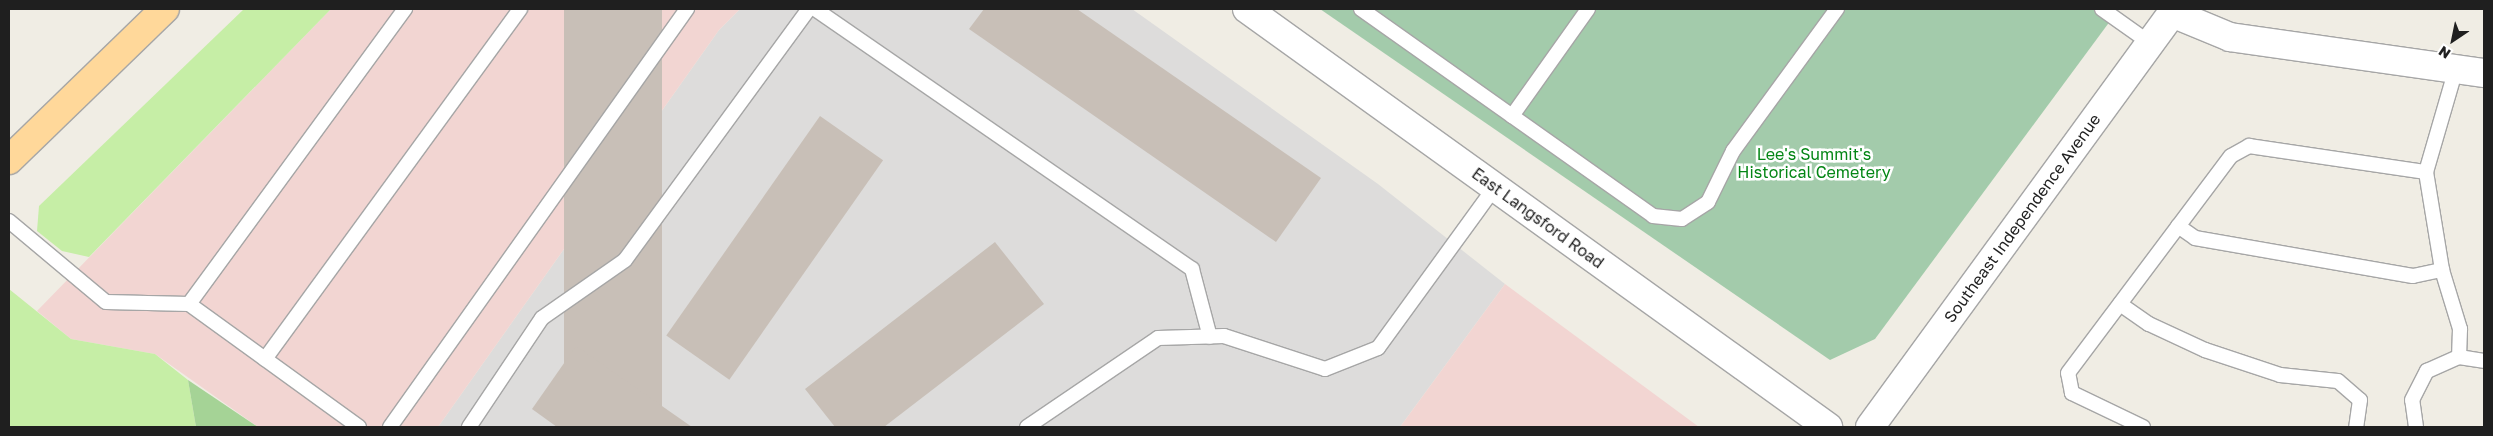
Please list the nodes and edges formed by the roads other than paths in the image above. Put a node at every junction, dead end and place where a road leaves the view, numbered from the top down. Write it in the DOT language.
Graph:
graph roads {
  1 [pos="165,9"];
  2 [pos="405,9"];
  3 [pos="520,9"];
  4 [pos="687,9"];
  5 [pos="809,9"];
  6 [pos="815,9"];
  7 [pos="1247,9"];
  8 [pos="1361,9"];
  9 [pos="1588,9"];
  10 [pos="1837,9"];
  11 [pos="2102,9"];
  12 [pos="2173,11"];
  13 [pos="2150,43"];
  14 [pos="2456,69"];
  15 [pos="2484,73"];
  16 [pos="1512,116"];
  17 [pos="9,160"];
  18 [pos="2426,172"];
  19 [pos="1495,187"];
  20 [pos="9,221"];
  21 [pos="2178,226"];
  22 [pos="2442,270"];
  23 [pos="188,304"];
  24 [pos="2120,304"];
  25 [pos="1210,337"];
  26 [pos="2459,357"];
  27 [pos="265,359"];
  28 [pos="2484,361"];
  29 [pos="358,427"];
  30 [pos="390,427"];
  31 [pos="469,427"];
  32 [pos="1027,427"];
  33 [pos="1828,427"];
  34 [pos="1870,427"];
  35 [pos="2143,427"];
  36 [pos="2356,427"];
  37 [pos="2416,427"];
  1 -- 17 [label="main road"];
  2 -- 23 [label="lane"];
  3 -- 27 [label="lane"];
  4 -- 30 [label="lane"];
  5 -- 31 [label="lane"];
  6 -- 25 [label="lane"];
  7 -- 19 [label="street, East Langsford Road"];
  8 -- 16 [label="lane"];
  9 -- 16 [label="lane"];
  10 -- 16 [label="lane"];
  11 -- 13 [label="lane"];
  12 -- 13 [label="street, Southeast Independence Avenue"];
  12 -- 14 [label="street"];
  13 -- 34 [label="street, Southeast Independence Avenue"];
  14 -- 15 [label="street"];
  14 -- 18 [label="lane"];
  18 -- 21 [label="lane"];
  18 -- 22 [label="lane"];
  19 -- 25 [label="lane"];
  19 -- 33 [label="street, East Langsford Road"];
  20 -- 23 [label="lane"];
  21 -- 22 [label="lane"];
  21 -- 24 [label="lane"];
  22 -- 26 [label="lane"];
  23 -- 27 [label="lane"];
  24 -- 35 [label="lane"];
  24 -- 36 [label="lane"];
  25 -- 32 [label="lane"];
  26 -- 28 [label="lane"];
  26 -- 37 [label="lane"];
  27 -- 29 [label="lane"];
}
